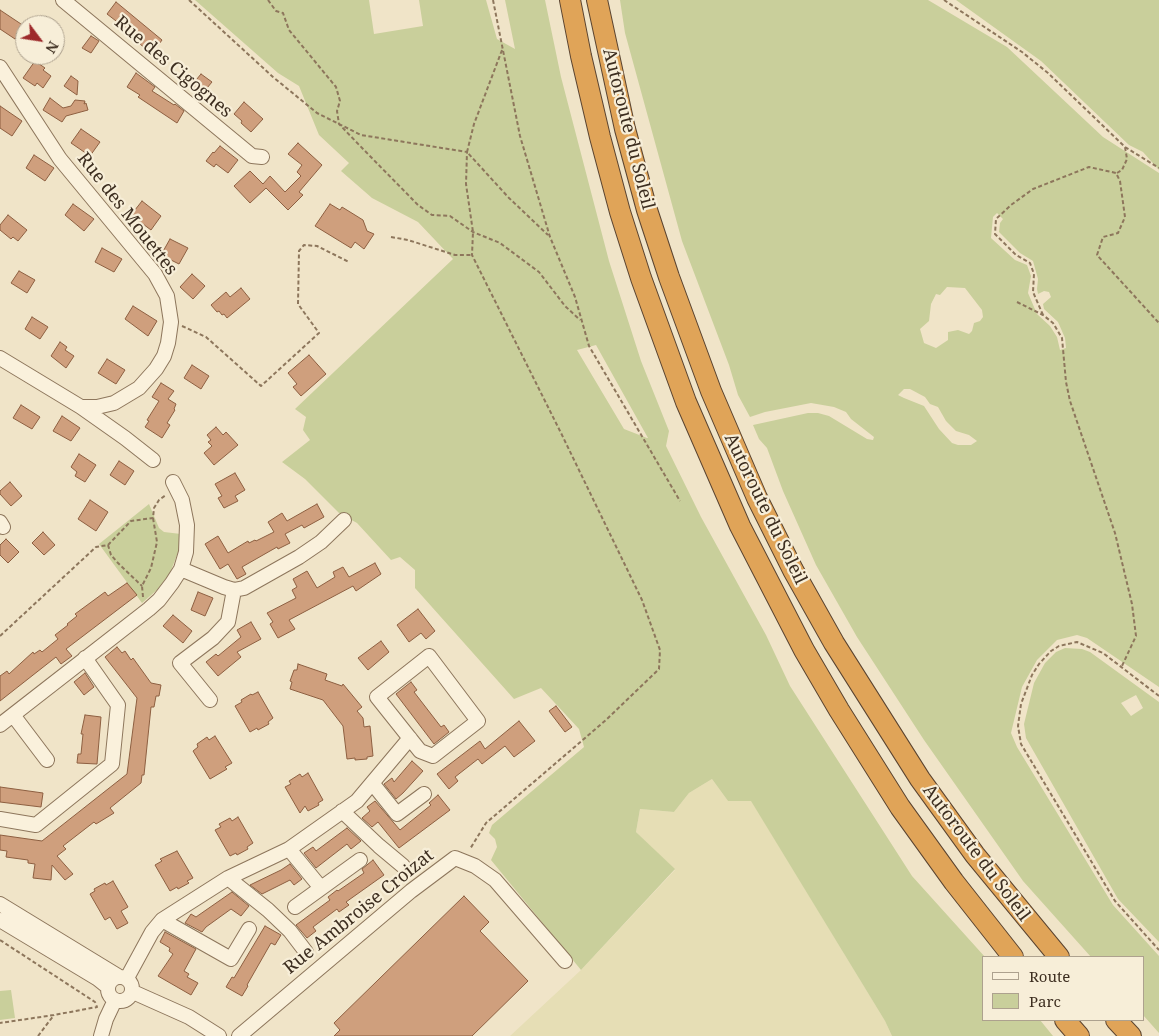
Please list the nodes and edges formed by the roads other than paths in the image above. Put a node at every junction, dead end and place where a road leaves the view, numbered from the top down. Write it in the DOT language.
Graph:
graph roads {
  1 [pos="63,0"];
  2 [pos="570,0"];
  3 [pos="597,0"];
  4 [pos="0,68"];
  5 [pos="262,157"];
  6 [pos="0,358"];
  7 [pos="81,407"];
  8 [pos="153,460"];
  9 [pos="175,485"];
  10 [pos="344,520"];
  11 [pos="181,569"];
  12 [pos="234,590"];
  13 [pos="85,658"];
  14 [pos="210,700"];
  15 [pos="13,715"];
  16 [pos="0,725"];
  17 [pos="410,738"];
  18 [pos="47,760"];
  19 [pos="373,784"];
  20 [pos="424,794"];
  21 [pos="342,812"];
  22 [pos="0,819"];
  23 [pos="289,849"];
  24 [pos="360,860"];
  25 [pos="403,866"];
  26 [pos="228,878"];
  27 [pos="321,888"];
  28 [pos="0,904"];
  29 [pos="295,907"];
  30 [pos="0,920"];
  31 [pos="162,920"];
  32 [pos="249,929"];
  33 [pos="306,952"];
  34 [pos="1012,956"];
  35 [pos="1058,956"];
  36 [pos="565,960"];
  37 [pos="122,977"];
  38 [pos="108,987"];
  39 [pos="133,992"];
  40 [pos="115,1000"];
  41 [pos="1066,1021"];
  42 [pos="1117,1021"];
  43 [pos="101,1036"];
  44 [pos="219,1036"];
  45 [pos="239,1036"];
  46 [pos="1079,1036"];
  47 [pos="1131,1036"];
  1 -- 5 [label="street, Rue des Cigognes"];
  2 -- 34 [label="highway, Autoroute du Soleil"];
  3 -- 35 [label="highway, Autoroute du Soleil"];
  4 -- 7 [label="street, Rue des Mouettes"];
  6 -- 7 [label="street"];
  7 -- 8 [label="street"];
  9 -- 11 [label="street"];
  10 -- 12 [label="street"];
  11 -- 12 [label="street"];
  11 -- 13 [label="street"];
  12 -- 14 [label="street"];
  13 -- 15 [label="street"];
  13 -- 22 [label="street"];
  15 -- 16 [label="street"];
  15 -- 18 [label="street"];
  17 -- 17 [label="street"];
  17 -- 19 [label="street"];
  19 -- 20 [label="street"];
  19 -- 21 [label="street"];
  21 -- 23 [label="street"];
  21 -- 25 [label="street"];
  23 -- 26 [label="street"];
  23 -- 27 [label="street"];
  24 -- 27 [label="street"];
  26 -- 31 [label="street"];
  26 -- 33 [label="street"];
  27 -- 29 [label="street"];
  28 -- 37 [label="street"];
  30 -- 38 [label="street"];
  31 -- 32 [label="street"];
  31 -- 37 [label="street"];
  36 -- 45 [label="street, Rue Ambroise Croizat"];
  37 -- 38 [label="street"];
  37 -- 39 [label="street"];
  38 -- 40 [label="street"];
  39 -- 40 [label="street"];
  39 -- 44 [label="street"];
  40 -- 43 [label="street"];
  41 -- 46 [label="highway"];
  42 -- 47 [label="highway"];
}
